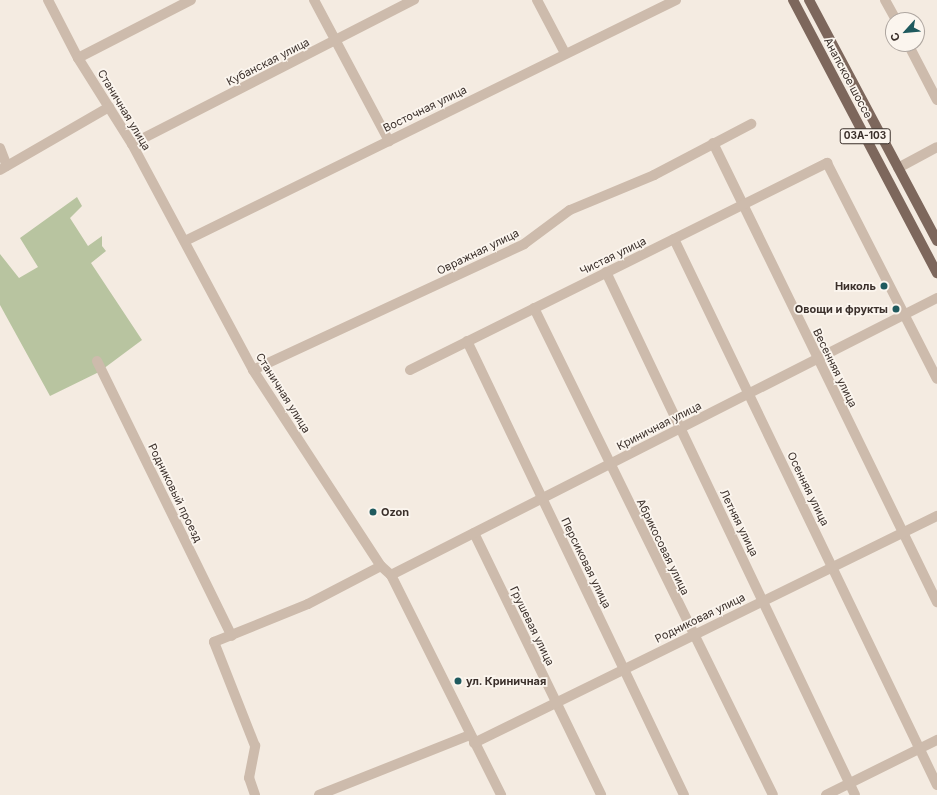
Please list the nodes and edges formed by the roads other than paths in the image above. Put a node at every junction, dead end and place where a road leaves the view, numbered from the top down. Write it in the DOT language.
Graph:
graph roads {
  1 [pos="48,0"];
  2 [pos="192,0"];
  3 [pos="314,0"];
  4 [pos="414,0"];
  5 [pos="537,0"];
  6 [pos="676,0"];
  7 [pos="793,0"];
  8 [pos="809,0"];
  9 [pos="885,0"];
  10 [pos="892,12"];
  11 [pos="336,42"];
  12 [pos="912,52"];
  13 [pos="566,53"];
  14 [pos="78,58"];
  15 [pos="937,100"];
  16 [pos="109,107"];
  17 [pos="751,124"];
  18 [pos="388,141"];
  19 [pos="713,143"];
  20 [pos="132,144"];
  21 [pos="937,147"];
  22 [pos="0,148"];
  23 [pos="4,168"];
  24 [pos="898,168"];
  25 [pos="743,205"];
  26 [pos="674,239"];
  27 [pos="185,241"];
  28 [pos="937,241"];
  29 [pos="606,272"];
  30 [pos="937,273"];
  31 [pos="937,298"];
  32 [pos="534,308"];
  33 [pos="905,315"];
  34 [pos="467,341"];
  35 [pos="818,359"];
  36 [pos="98,362"];
  37 [pos="253,370"];
  38 [pos="410,370"];
  39 [pos="937,379"];
  40 [pos="749,394"];
  41 [pos="680,429"];
  42 [pos="610,464"];
  43 [pos="541,499"];
  44 [pos="937,516"];
  45 [pos="903,532"];
  46 [pos="474,533"];
  47 [pos="381,566"];
  48 [pos="832,567"];
  49 [pos="391,575"];
  50 [pos="763,601"];
  51 [pos="937,602"];
  52 [pos="693,635"];
  53 [pos="232,636"];
  54 [pos="624,669"];
  55 [pos="556,703"];
  56 [pos="472,739"];
  57 [pos="937,740"];
  58 [pos="919,749"];
  59 [pos="850,783"];
  60 [pos="937,785"];
  61 [pos="255,795"];
  62 [pos="319,795"];
  63 [pos="501,795"];
  64 [pos="601,795"];
  65 [pos="684,795"];
  66 [pos="773,795"];
  67 [pos="826,795"];
  68 [pos="855,795"];
  1 -- 14 [label="street, Станичная улица"];
  2 -- 14 [label="street"];
  3 -- 11 [label="street"];
  4 -- 11 [label="street, Кубанская улица"];
  5 -- 13 [label="street"];
  6 -- 13 [label="street, Восточная улица"];
  7 -- 30 [label="main road, Анапское шоссе / 03А-103"];
  8 -- 24 [label="main road, Анапское шоссе / 03А-103"];
  9 -- 10 [label="street"];
  11 -- 18 [label="street"];
  11 -- 20 [label="street, Кубанская улица"];
  12 -- 15 [label="street"];
  13 -- 18 [label="street, Восточная улица"];
  14 -- 16 [label="street, Станичная улица"];
  16 -- 20 [label="street, Станичная улица"];
  16 -- 23 [label="street"];
  17 -- 19 [label="street, Овражная улица"];
  18 -- 27 [label="street, Восточная улица"];
  19 -- 25 [label="street, Весенняя улица"];
  19 -- 37 [label="street, Овражная улица"];
  20 -- 27 [label="street, Станичная улица"];
  21 -- 24 [label="street"];
  22 -- 23 [label="street"];
  24 -- 28 [label="main road, Анапское шоссе / 03А-103"];
  25 -- 26 [label="street, Чистая улица"];
  25 -- 33 [label="street, Чистая улица"];
  25 -- 35 [label="street, Весенняя улица"];
  26 -- 29 [label="street, Чистая улица"];
  26 -- 40 [label="street, Осенняя улица"];
  27 -- 37 [label="street, Станичная улица"];
  29 -- 32 [label="street, Чистая улица"];
  29 -- 41 [label="street, Летняя улица"];
  31 -- 33 [label="street, Криничная улица"];
  32 -- 34 [label="street, Чистая улица"];
  32 -- 42 [label="street, Абрикосовая улица"];
  33 -- 35 [label="street, Криничная улица"];
  33 -- 39 [label="street"];
  34 -- 38 [label="street, Чистая улица"];
  34 -- 43 [label="street, Персиковая улица"];
  35 -- 40 [label="street, Криничная улица"];
  35 -- 45 [label="street, Весенняя улица"];
  36 -- 53 [label="street, Родниковый проезд"];
  37 -- 47 [label="street, Станичная улица"];
  40 -- 41 [label="street, Криничная улица"];
  40 -- 48 [label="street, Осенняя улица"];
  41 -- 42 [label="street, Криничная улица"];
  41 -- 50 [label="street, Летняя улица"];
  42 -- 43 [label="street, Криничная улица"];
  42 -- 52 [label="street, Абрикосовая улица"];
  43 -- 46 [label="street, Криничная улица"];
  43 -- 54 [label="street, Персиковая улица"];
  44 -- 45 [label="street, Родниковая улица"];
  45 -- 48 [label="street, Родниковая улица"];
  45 -- 51 [label="street, Весенняя улица"];
  46 -- 49 [label="street, Криничная улица"];
  46 -- 55 [label="street, Грушевая улица"];
  47 -- 49 [label="street, Станичная улица"];
  47 -- 53 [label="street"];
  48 -- 50 [label="street, Родниковая улица"];
  48 -- 58 [label="street, Осенняя улица"];
  49 -- 56 [label="street, Станичная улица"];
  50 -- 52 [label="street, Родниковая улица"];
  50 -- 59 [label="street, Летняя улица"];
  52 -- 54 [label="street, Родниковая улица"];
  52 -- 66 [label="street, Абрикосовая улица"];
  53 -- 61 [label="street"];
  54 -- 55 [label="street, Родниковая улица"];
  54 -- 65 [label="street, Персиковая улица"];
  55 -- 56 [label="street, Родниковая улица"];
  55 -- 64 [label="street, Грушевая улица"];
  56 -- 62 [label="street, Родниковая улица"];
  56 -- 63 [label="street, Станичная улица"];
  57 -- 58 [label="street"];
  58 -- 59 [label="street"];
  58 -- 60 [label="street, Осенняя улица"];
  59 -- 67 [label="street"];
  59 -- 68 [label="street, Летняя улица"];
}
